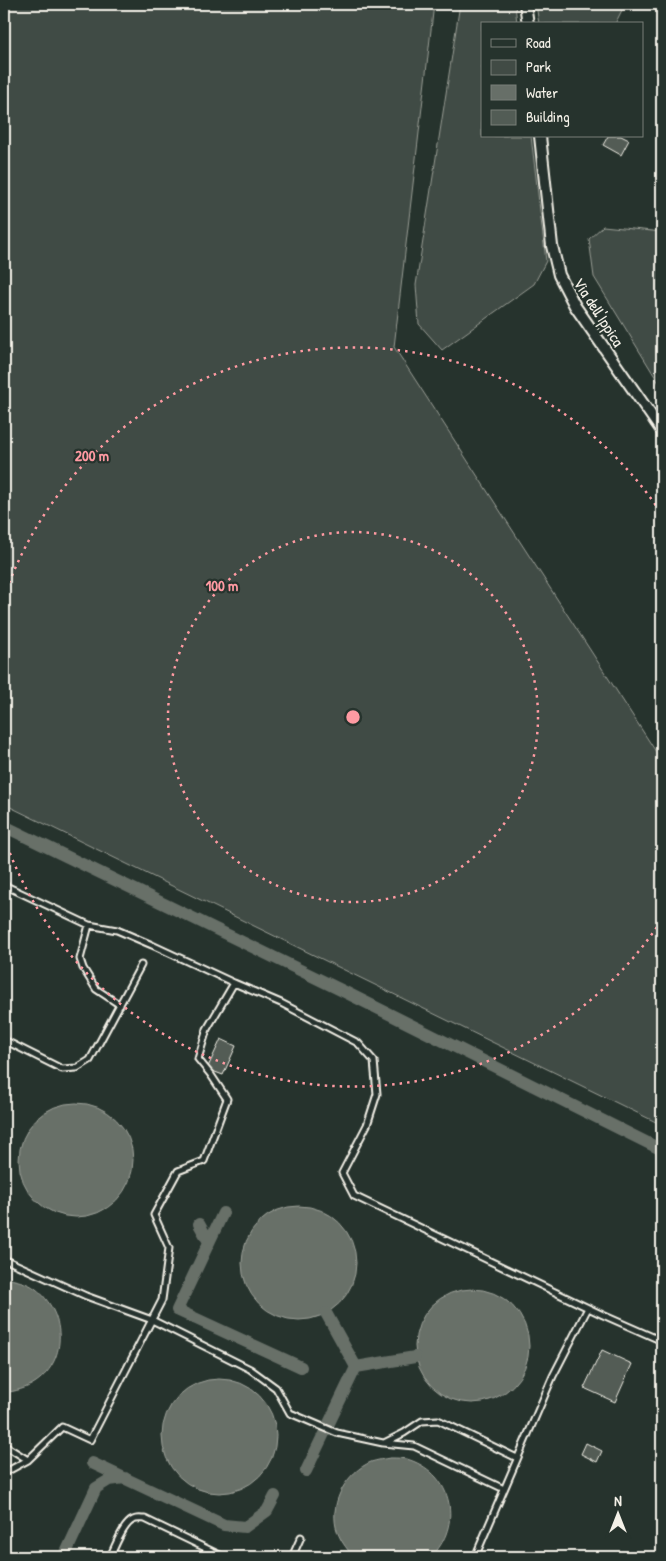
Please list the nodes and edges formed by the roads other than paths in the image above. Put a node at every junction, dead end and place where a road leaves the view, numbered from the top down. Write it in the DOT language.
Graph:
graph roads {
  1 [pos="525,4"];
  2 [pos="528,22"];
  3 [pos="540,138"];
  4 [pos="662,432"];
  5 [pos="4,885"];
  6 [pos="88,925"];
  7 [pos="141,965"];
  8 [pos="234,984"];
  9 [pos="120,1005"];
  10 [pos="4,1040"];
  11 [pos="4,1259"];
  12 [pos="588,1308"];
  13 [pos="152,1320"];
  14 [pos="662,1341"];
  15 [pos="384,1443"];
  16 [pos="4,1445"];
  17 [pos="517,1458"];
  18 [pos="28,1460"];
  19 [pos="4,1473"];
  20 [pos="504,1489"];
  21 [pos="301,1537"];
  22 [pos="214,1555"];
  23 [pos="110,1557"];
  24 [pos="224,1557"];
  25 [pos="292,1557"];
  26 [pos="475,1557"];
  1 -- 2 [label="street"];
  3 -- 4 [label="street, Via dell'Ippica"];
  5 -- 6 [label="lane"];
  6 -- 8 [label="lane"];
  6 -- 9 [label="lane"];
  7 -- 9 [label="lane"];
  8 -- 12 [label="lane"];
  8 -- 13 [label="lane"];
  9 -- 10 [label="lane"];
  11 -- 13 [label="lane"];
  12 -- 14 [label="lane"];
  12 -- 17 [label="lane"];
  13 -- 15 [label="lane"];
  13 -- 18 [label="lane"];
  15 -- 17 [label="lane"];
  15 -- 20 [label="lane"];
  16 -- 18 [label="lane"];
  17 -- 20 [label="lane"];
  18 -- 19 [label="lane"];
  20 -- 26 [label="lane"];
  21 -- 25 [label="lane"];
  22 -- 23 [label="lane"];
  22 -- 24 [label="lane"];
}
